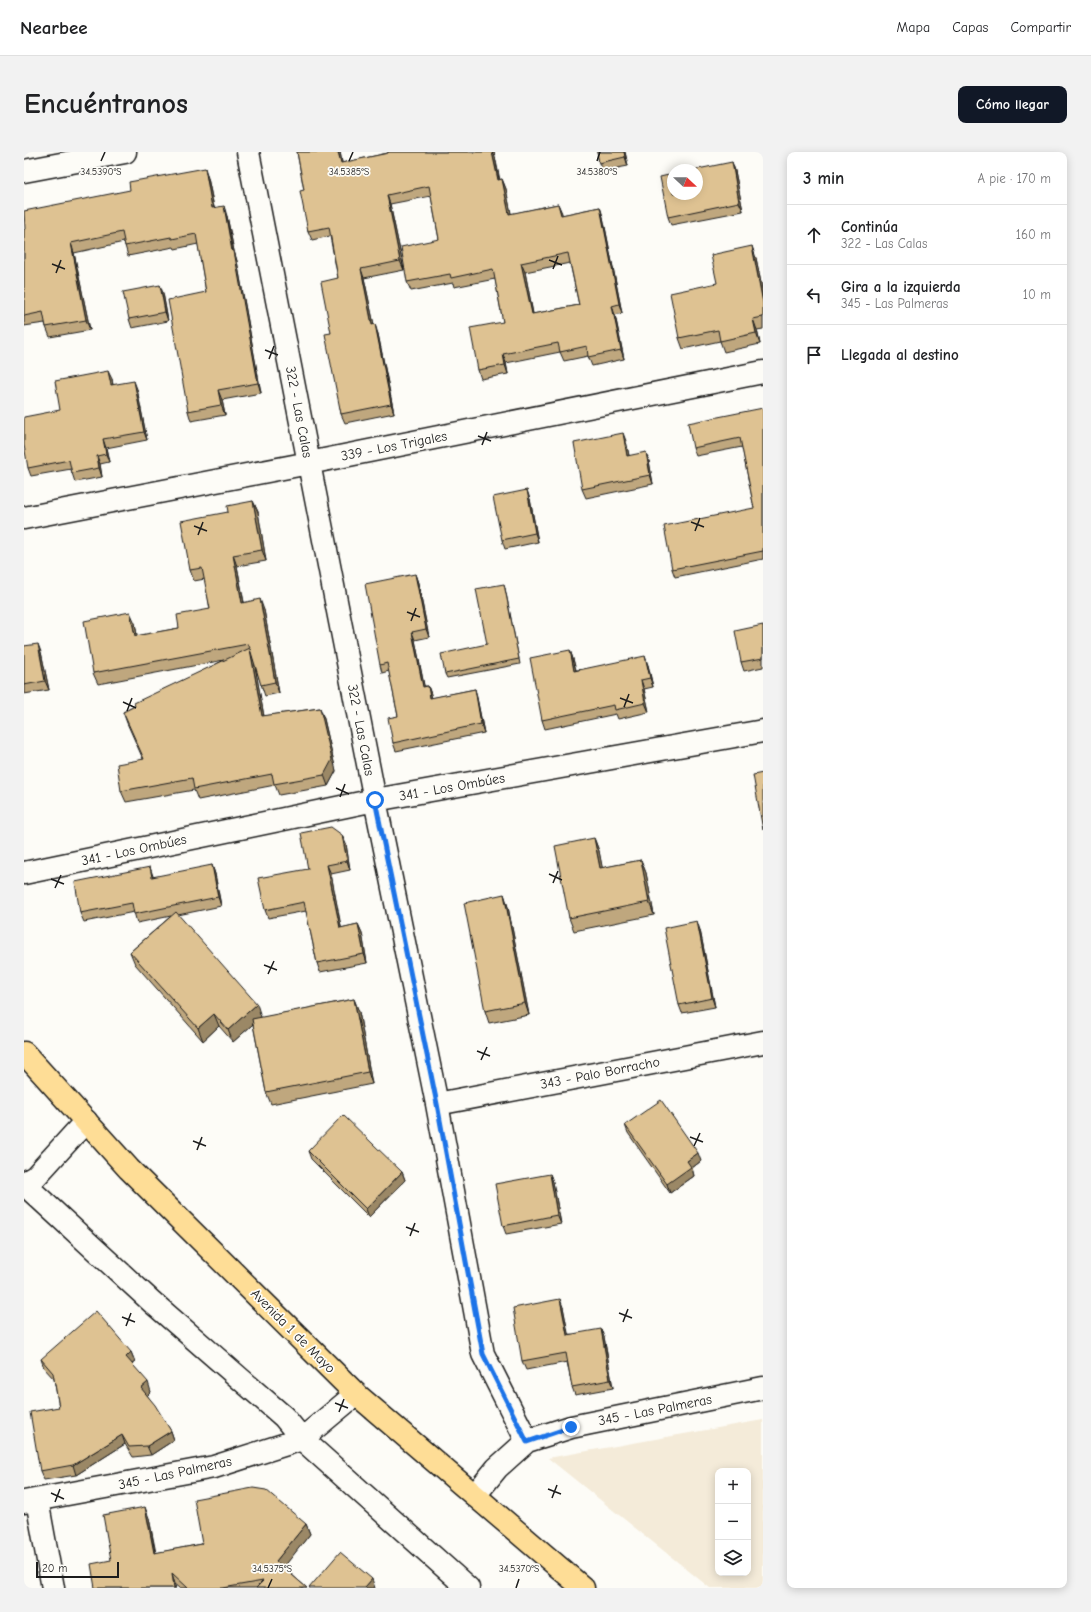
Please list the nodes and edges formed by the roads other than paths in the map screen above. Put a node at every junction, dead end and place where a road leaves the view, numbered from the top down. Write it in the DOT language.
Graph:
graph roads {
  1 [pos="125,152"];
  2 [pos="248,152"];
  3 [pos="24,171"];
  4 [pos="763,372"];
  5 [pos="308,463"];
  6 [pos="24,518"];
  7 [pos="763,731"];
  8 [pos="375,800"];
  9 [pos="24,873"];
  10 [pos="763,1042"];
  11 [pos="24,1053"];
  12 [pos="437,1104"];
  13 [pos="86,1121"];
  14 [pos="24,1183"];
  15 [pos="763,1388"];
  16 [pos="356,1394"];
  17 [pos="302,1439"];
  18 [pos="527,1442"];
  19 [pos="475,1495"];
  20 [pos="30,1501"];
  21 [pos="53,1588"];
  22 [pos="468,1588"];
  23 [pos="583,1588"];
  1 -- 3 [label="street"];
  2 -- 5 [label="street, 322 - Las Calas"];
  4 -- 5 [label="street, 339 - Los Trigales"];
  5 -- 6 [label="street, 339 - Los Trigales"];
  5 -- 8 [label="street, 322 - Las Calas"];
  7 -- 8 [label="street, 341 - Los Ombúes"];
  8 -- 9 [label="street, 341 - Los Ombúes"];
  8 -- 12 [label="street, 322 - Las Calas"];
  10 -- 12 [label="street, 343 - Palo Borracho"];
  11 -- 13 [label="main road, Avenida 1 de Mayo"];
  12 -- 18 [label="street, 322 - Las Calas"];
  13 -- 14 [label="street"];
  13 -- 16 [label="main road, Avenida 1 de Mayo"];
  14 -- 17 [label="street"];
  15 -- 18 [label="street, 345 - Las Palmeras"];
  16 -- 17 [label="street, 345 - Las Palmeras"];
  16 -- 19 [label="main road, Avenida 1 de Mayo"];
  17 -- 20 [label="street, 345 - Las Palmeras"];
  17 -- 22 [label="street"];
  18 -- 19 [label="street, 345 - Las Palmeras"];
  19 -- 23 [label="main road, Avenida 1 de Mayo"];
  20 -- 21 [label="street"];
}
